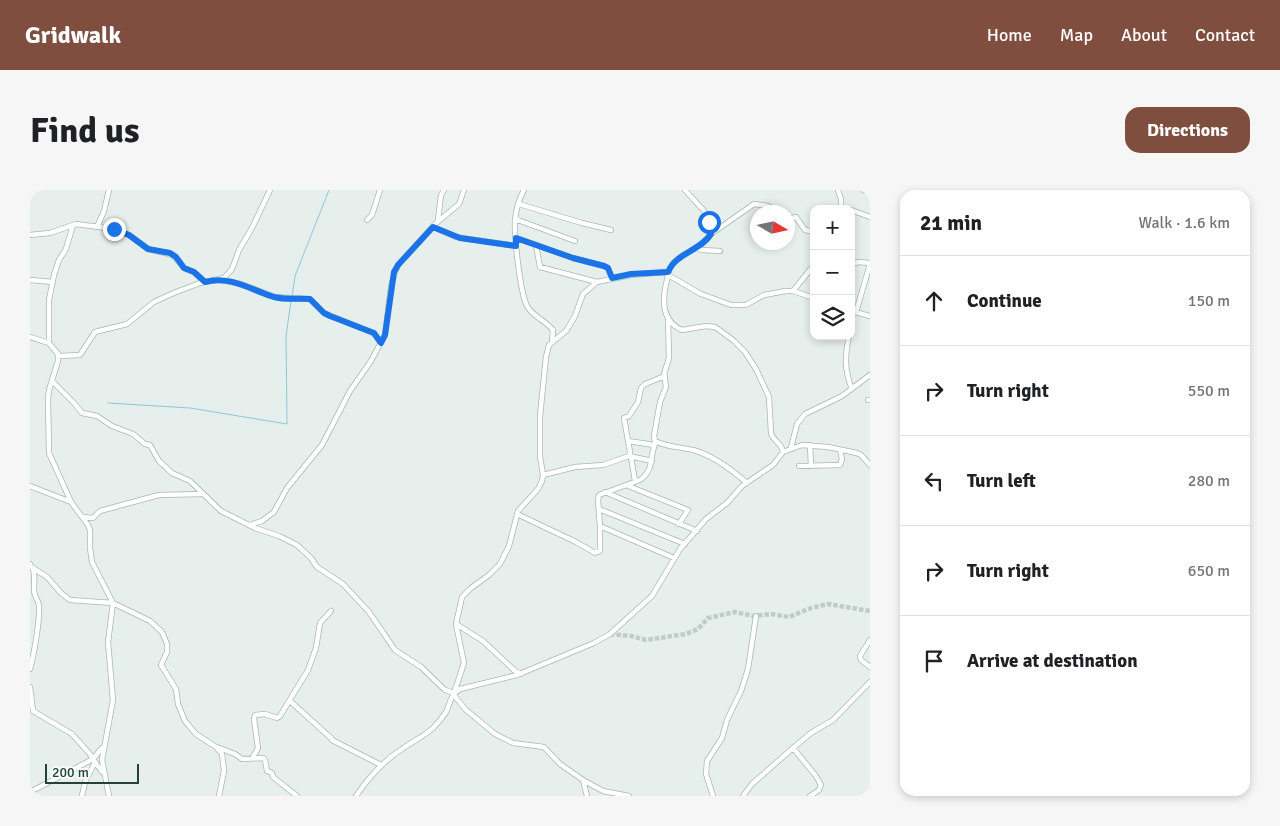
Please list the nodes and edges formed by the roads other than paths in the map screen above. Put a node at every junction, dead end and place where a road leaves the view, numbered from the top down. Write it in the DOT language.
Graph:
graph roads {
  1 [pos="108,190"];
  2 [pos="270,190"];
  3 [pos="380,190"];
  4 [pos="444,190"];
  5 [pos="464,190"];
  6 [pos="524,190"];
  7 [pos="684,190"];
  8 [pos="838,190"];
  9 [pos="863,190"];
  10 [pos="870,192"];
  11 [pos="518,204"];
  12 [pos="841,205"];
  13 [pos="750,207"];
  14 [pos="855,211"];
  15 [pos="795,217"];
  16 [pos="870,217"];
  17 [pos="516,219"];
  18 [pos="367,220"];
  19 [pos="438,221"];
  20 [pos="73,225"];
  21 [pos="97,227"];
  22 [pos="433,227"];
  23 [pos="611,230"];
  24 [pos="810,231"];
  25 [pos="711,234"];
  26 [pos="30,235"];
  27 [pos="516,238"];
  28 [pos="575,241"];
  29 [pos="536,245"];
  30 [pos="516,246"];
  31 [pos="696,248"];
  32 [pos="720,251"];
  33 [pos="855,263"];
  34 [pos="870,264"];
  35 [pos="810,270"];
  36 [pos="668,274"];
  37 [pos="612,278"];
  38 [pos="30,280"];
  39 [pos="220,280"];
  40 [pos="53,282"];
  41 [pos="205,282"];
  42 [pos="597,282"];
  43 [pos="793,290"];
  44 [pos="810,296"];
  45 [pos="855,308"];
  46 [pos="855,311"];
  47 [pos="870,316"];
  48 [pos="668,318"];
  49 [pos="30,337"];
  50 [pos="848,340"];
  51 [pos="552,342"];
  52 [pos="49,343"];
  53 [pos="381,343"];
  54 [pos="58,356"];
  55 [pos="870,375"];
  56 [pos="665,376"];
  57 [pos="52,381"];
  58 [pos="852,389"];
  59 [pos="628,441"];
  60 [pos="655,443"];
  61 [pos="810,445"];
  62 [pos="791,448"];
  63 [pos="840,450"];
  64 [pos="783,452"];
  65 [pos="630,456"];
  66 [pos="652,461"];
  67 [pos="870,465"];
  68 [pos="799,466"];
  69 [pos="811,466"];
  70 [pos="543,474"];
  71 [pos="635,481"];
  72 [pos="747,483"];
  73 [pos="626,485"];
  74 [pos="30,486"];
  75 [pos="604,492"];
  76 [pos="202,494"];
  77 [pos="71,502"];
  78 [pos="599,509"];
  79 [pos="517,514"];
  80 [pos="82,517"];
  81 [pos="679,524"];
  82 [pos="249,525"];
  83 [pos="600,526"];
  84 [pos="697,531"];
  85 [pos="685,544"];
  86 [pos="674,558"];
  87 [pos="31,566"];
  88 [pos="113,602"];
  89 [pos="331,611"];
  90 [pos="756,616"];
  91 [pos="456,624"];
  92 [pos="870,640"];
  93 [pos="870,667"];
  94 [pos="30,668"];
  95 [pos="521,674"];
  96 [pos="870,682"];
  97 [pos="30,687"];
  98 [pos="454,693"];
  99 [pos="290,701"];
  100 [pos="103,746"];
  101 [pos="216,747"];
  102 [pos="793,748"];
  103 [pos="253,757"];
  104 [pos="94,760"];
  105 [pos="381,765"];
  106 [pos="104,773"];
  107 [pos="583,780"];
  108 [pos="30,792"];
  109 [pos="82,796"];
  110 [pos="109,796"];
  111 [pos="219,796"];
  112 [pos="297,796"];
  113 [pos="356,796"];
  114 [pos="587,796"];
  115 [pos="629,796"];
  116 [pos="713,796"];
  117 [pos="743,796"];
  118 [pos="810,796"];
  1 -- 21 [label="street"];
  2 -- 39 [label="street"];
  3 -- 18 [label="street"];
  4 -- 19 [label="street"];
  5 -- 19 [label="street"];
  6 -- 11 [label="street"];
  7 -- 25 [label="street"];
  8 -- 12 [label="street"];
  9 -- 10 [label="street"];
  11 -- 17 [label="street"];
  11 -- 23 [label="street"];
  13 -- 25 [label="street"];
  14 -- 16 [label="street"];
  15 -- 24 [label="street"];
  17 -- 27 [label="street"];
  17 -- 28 [label="street"];
  19 -- 22 [label="street"];
  20 -- 21 [label="street"];
  20 -- 26 [label="street"];
  20 -- 40 [label="street"];
  21 -- 41 [label="street"];
  22 -- 30 [label="street"];
  22 -- 53 [label="street"];
  25 -- 31 [label="street"];
  27 -- 29 [label="street"];
  27 -- 30 [label="street"];
  29 -- 37 [label="street"];
  29 -- 42 [label="street"];
  30 -- 51 [label="street"];
  31 -- 32 [label="street"];
  31 -- 36 [label="street"];
  33 -- 34 [label="street"];
  34 -- 45 [label="street"];
  35 -- 43 [label="street"];
  36 -- 37 [label="street"];
  36 -- 43 [label="street"];
  36 -- 48 [label="street"];
  37 -- 42 [label="street"];
  38 -- 40 [label="street"];
  39 -- 41 [label="street"];
  39 -- 53 [label="street"];
  40 -- 52 [label="street"];
  41 -- 54 [label="street"];
  42 -- 51 [label="street"];
  43 -- 44 [label="street"];
  46 -- 47 [label="street"];
  48 -- 56 [label="street"];
  48 -- 64 [label="street"];
  49 -- 52 [label="street"];
  50 -- 58 [label="street"];
  51 -- 70 [label="street"];
  52 -- 54 [label="street"];
  53 -- 82 [label="street"];
  54 -- 57 [label="street"];
  55 -- 58 [label="street"];
  56 -- 59 [label="street"];
  56 -- 60 [label="street"];
  57 -- 76 [label="street"];
  57 -- 77 [label="street"];
  58 -- 62 [label="street"];
  59 -- 60 [label="street"];
  59 -- 65 [label="street"];
  60 -- 66 [label="street"];
  60 -- 72 [label="street"];
  61 -- 62 [label="street"];
  61 -- 63 [label="street"];
  61 -- 69 [label="street"];
  62 -- 64 [label="street"];
  63 -- 67 [label="street"];
  63 -- 69 [label="street"];
  64 -- 72 [label="street"];
  65 -- 66 [label="street"];
  65 -- 70 [label="street"];
  65 -- 71 [label="street"];
  66 -- 71 [label="street"];
  68 -- 69 [label="street"];
  70 -- 79 [label="street"];
  71 -- 73 [label="street"];
  72 -- 84 [label="street"];
  73 -- 75 [label="street"];
  73 -- 81 [label="street"];
  74 -- 77 [label="street"];
  75 -- 78 [label="street"];
  75 -- 81 [label="street"];
  76 -- 80 [label="street"];
  76 -- 82 [label="street"];
  77 -- 80 [label="street"];
  78 -- 83 [label="street"];
  78 -- 85 [label="street"];
  79 -- 83 [label="street"];
  79 -- 91 [label="street"];
  80 -- 88 [label="street"];
  81 -- 84 [label="street"];
  82 -- 98 [label="street"];
  83 -- 86 [label="street"];
  84 -- 85 [label="street"];
  85 -- 86 [label="street"];
  86 -- 95 [label="street"];
  87 -- 88 [label="street"];
  87 -- 94 [label="street"];
  88 -- 100 [label="street"];
  88 -- 101 [label="street"];
  89 -- 99 [label="street"];
  90 -- 116 [label="street"];
  91 -- 95 [label="street"];
  91 -- 98 [label="street"];
  92 -- 93 [label="street"];
  95 -- 98 [label="street"];
  96 -- 102 [label="street"];
  97 -- 104 [label="street"];
  98 -- 105 [label="street"];
  98 -- 107 [label="street"];
  99 -- 103 [label="street"];
  99 -- 105 [label="street"];
  100 -- 104 [label="street"];
  100 -- 106 [label="street"];
  101 -- 103 [label="street"];
  101 -- 111 [label="street"];
  102 -- 117 [label="street"];
  102 -- 118 [label="street"];
  103 -- 112 [label="street"];
  104 -- 106 [label="street"];
  104 -- 108 [label="street"];
  104 -- 109 [label="street"];
  105 -- 113 [label="street"];
  106 -- 110 [label="street"];
  107 -- 114 [label="street"];
  107 -- 115 [label="street"];
}
